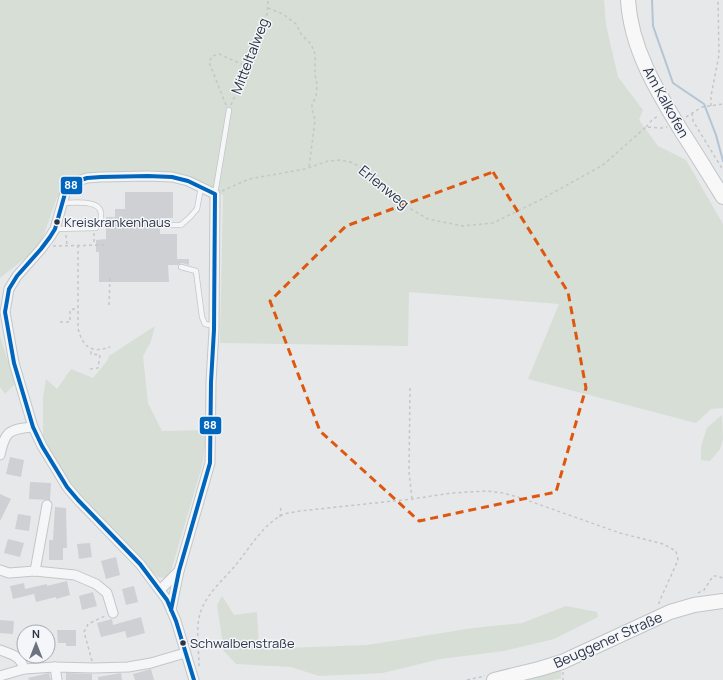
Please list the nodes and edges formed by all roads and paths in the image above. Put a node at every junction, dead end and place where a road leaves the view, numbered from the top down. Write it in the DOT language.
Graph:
graph roads {
  1 [pos="268,0"];
  2 [pos="628,0"];
  3 [pos="718,0"];
  4 [pos="268,8"];
  5 [pos="248,67"];
  6 [pos="723,104"];
  7 [pos="711,106"];
  8 [pos="228,110"];
  9 [pos="669,111"];
  10 [pos="692,113"];
  11 [pos="682,120"];
  12 [pos="671,126"];
  13 [pos="646,127"];
  14 [pos="310,168"];
  15 [pos="723,170"];
  16 [pos="201,186"];
  17 [pos="215,194"];
  18 [pos="723,197"];
  19 [pos="61,203"];
  20 [pos="165,225"];
  21 [pos="66,228"];
  22 [pos="94,228"];
  23 [pos="55,229"];
  24 [pos="67,245"];
  25 [pos="78,245"];
  26 [pos="94,245"];
  27 [pos="106,245"];
  28 [pos="41,249"];
  29 [pos="181,267"];
  30 [pos="110,278"];
  31 [pos="110,305"];
  32 [pos="78,308"];
  33 [pos="60,322"];
  34 [pos="214,326"];
  35 [pos="110,347"];
  36 [pos="91,348"];
  37 [pos="90,369"];
  38 [pos="410,388"];
  39 [pos="34,427"];
  40 [pos="0,456"];
  41 [pos="412,499"];
  42 [pos="47,505"];
  43 [pos="281,506"];
  44 [pos="280,517"];
  45 [pos="0,570"];
  46 [pos="179,571"];
  47 [pos="35,572"];
  48 [pos="723,574"];
  49 [pos="723,578"];
  50 [pos="160,590"];
  51 [pos="723,601"];
  52 [pos="171,610"];
  53 [pos="113,613"];
  54 [pos="664,615"];
  55 [pos="0,650"];
  56 [pos="185,653"];
  57 [pos="55,667"];
  58 [pos="94,668"];
  59 [pos="24,669"];
  60 [pos="0,676"];
  61 [pos="193,676"];
  62 [pos="57,680"];
  63 [pos="494,680"];
  1 -- 4 [label="path, Mitteltalweg"];
  2 -- 9 [label="main road, Am Kalkofen"];
  3 -- 7 [label="path"];
  4 -- 5 [label="path, Mitteltalweg"];
  4 -- 14 [label="path"];
  5 -- 8 [label="path, Mitteltalweg"];
  5 -- 8 [label="path"];
  6 -- 7 [label="path"];
  7 -- 10 [label="path"];
  8 -- 17 [label="lane"];
  9 -- 13 [label="path, Erlenweg"];
  9 -- 18 [label="main road, Am Kalkofen"];
  10 -- 11 [label="path"];
  10 -- 15 [label="path"];
  12 -- 13 [label="path"];
  13 -- 14 [label="path, Erlenweg"];
  14 -- 17 [label="path, Erlenweg"];
  16 -- 17 [label="street"];
  16 -- 19 [label="street"];
  16 -- 20 [label="lane"];
  17 -- 34 [label="street"];
  19 -- 22 [label="lane"];
  19 -- 23 [label="street"];
  21 -- 22 [label="lane"];
  21 -- 23 [label="lane"];
  21 -- 24 [label="path"];
  22 -- 26 [label="path"];
  23 -- 28 [label="street"];
  24 -- 25 [label="path"];
  24 -- 28 [label="path"];
  25 -- 26 [label="path"];
  25 -- 32 [label="path"];
  26 -- 27 [label="path"];
  28 -- 39 [label="street"];
  29 -- 34 [label="lane"];
  30 -- 31 [label="path"];
  32 -- 33 [label="path"];
  32 -- 36 [label="path"];
  34 -- 46 [label="street"];
  35 -- 36 [label="path"];
  36 -- 37 [label="path"];
  38 -- 41 [label="path"];
  39 -- 40 [label="street"];
  39 -- 50 [label="street"];
  41 -- 44 [label="path"];
  41 -- 54 [label="path"];
  42 -- 47 [label="street"];
  43 -- 44 [label="path"];
  44 -- 61 [label="path"];
  45 -- 47 [label="street"];
  46 -- 50 [label="street"];
  46 -- 52 [label="street"];
  47 -- 53 [label="street"];
  48 -- 49 [label="path"];
  50 -- 52 [label="street"];
  51 -- 54 [label="main road, Beuggener Straße"];
  52 -- 56 [label="street"];
  53 -- 58 [label="path"];
  54 -- 63 [label="main road, Beuggener Straße"];
  55 -- 59 [label="street"];
  56 -- 58 [label="street"];
  56 -- 61 [label="street"];
  57 -- 58 [label="street"];
  57 -- 59 [label="street"];
  57 -- 62 [label="street"];
  59 -- 60 [label="street"];
}
